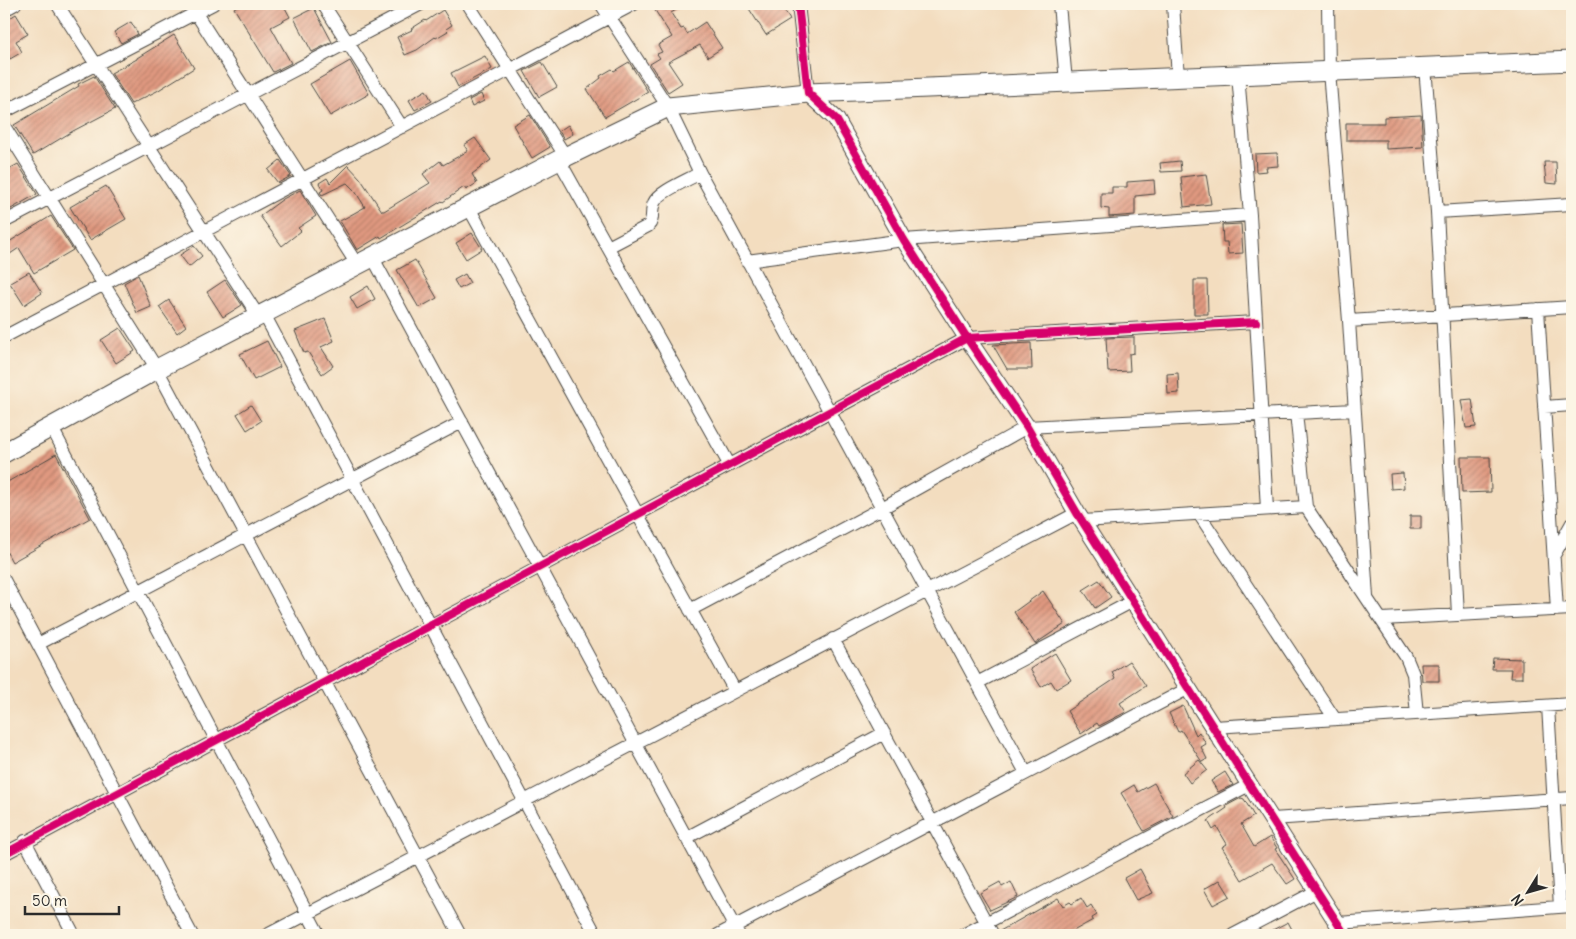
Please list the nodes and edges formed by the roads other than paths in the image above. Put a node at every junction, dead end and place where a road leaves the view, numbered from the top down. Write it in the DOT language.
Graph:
graph roads {
  1 [pos="15,4"];
  2 [pos="57,4"];
  3 [pos="213,4"];
  4 [pos="323,4"];
  5 [pos="421,4"];
  6 [pos="468,4"];
  7 [pos="601,4"];
  8 [pos="634,4"];
  9 [pos="791,4"];
  10 [pos="1059,4"];
  11 [pos="1173,4"];
  12 [pos="1328,4"];
  13 [pos="193,8"];
  14 [pos="4,10"];
  15 [pos="798,10"];
  16 [pos="609,17"];
  17 [pos="348,42"];
  18 [pos="1572,61"];
  19 [pos="96,64"];
  20 [pos="1425,67"];
  21 [pos="510,69"];
  22 [pos="1329,71"];
  23 [pos="1238,75"];
  24 [pos="1178,77"];
  25 [pos="1066,82"];
  26 [pos="808,93"];
  27 [pos="248,94"];
  28 [pos="668,107"];
  29 [pos="4,112"];
  30 [pos="4,126"];
  31 [pos="402,127"];
  32 [pos="149,146"];
  33 [pos="563,159"];
  34 [pos="700,173"];
  35 [pos="303,179"];
  36 [pos="50,198"];
  37 [pos="1572,204"];
  38 [pos="469,208"];
  39 [pos="1436,212"];
  40 [pos="1250,215"];
  41 [pos="4,222"];
  42 [pos="204,231"];
  43 [pos="904,240"];
  44 [pos="608,247"];
  45 [pos="747,261"];
  46 [pos="366,262"];
  47 [pos="104,284"];
  48 [pos="1572,307"];
  49 [pos="1538,309"];
  50 [pos="1442,315"];
  51 [pos="262,316"];
  52 [pos="1349,320"];
  53 [pos="1256,322"];
  54 [pos="4,337"];
  55 [pos="967,338"];
  56 [pos="157,369"];
  57 [pos="1572,405"];
  58 [pos="1544,407"];
  59 [pos="1354,410"];
  60 [pos="829,411"];
  61 [pos="1296,413"];
  62 [pos="1261,415"];
  63 [pos="462,422"];
  64 [pos="1027,427"];
  65 [pos="52,428"];
  66 [pos="4,453"];
  67 [pos="729,464"];
  68 [pos="353,480"];
  69 [pos="1306,507"];
  70 [pos="882,508"];
  71 [pos="1267,509"];
  72 [pos="637,514"];
  73 [pos="1199,514"];
  74 [pos="1080,517"];
  75 [pos="1572,523"];
  76 [pos="246,535"];
  77 [pos="1554,555"];
  78 [pos="539,566"];
  79 [pos="4,580"];
  80 [pos="927,591"];
  81 [pos="138,593"];
  82 [pos="1367,597"];
  83 [pos="1133,601"];
  84 [pos="1572,609"];
  85 [pos="690,610"];
  86 [pos="1556,610"];
  87 [pos="1458,615"];
  88 [pos="1382,620"];
  89 [pos="430,624"];
  90 [pos="833,639"];
  91 [pos="38,644"];
  92 [pos="324,681"];
  93 [pos="977,683"];
  94 [pos="1189,688"];
  95 [pos="735,691"];
  96 [pos="1572,704"];
  97 [pos="1548,706"];
  98 [pos="1418,714"];
  99 [pos="1335,719"];
  100 [pos="1214,727"];
  101 [pos="884,733"];
  102 [pos="216,740"];
  103 [pos="635,743"];
  104 [pos="1026,773"];
  105 [pos="1251,784"];
  106 [pos="116,792"];
  107 [pos="1572,798"];
  108 [pos="1554,799"];
  109 [pos="524,801"];
  110 [pos="1273,819"];
  111 [pos="932,823"];
  112 [pos="686,838"];
  113 [pos="24,841"];
  114 [pos="4,854"];
  115 [pos="418,856"];
  116 [pos="1317,891"];
  117 [pos="1566,906"];
  118 [pos="308,914"];
  119 [pos="986,923"];
  120 [pos="1342,929"];
  121 [pos="736,931"];
  122 [pos="74,935"];
  123 [pos="192,935"];
  124 [pos="267,935"];
  125 [pos="319,935"];
  126 [pos="460,935"];
  127 [pos="596,935"];
  128 [pos="718,935"];
  129 [pos="963,935"];
  130 [pos="993,935"];
  131 [pos="1233,935"];
  1 -- 14 [label="street"];
  2 -- 19 [label="street"];
  3 -- 13 [label="street"];
  4 -- 17 [label="street"];
  5 -- 17 [label="street"];
  6 -- 21 [label="street"];
  7 -- 16 [label="street"];
  8 -- 16 [label="street"];
  9 -- 15 [label="street"];
  10 -- 25 [label="street"];
  11 -- 24 [label="street"];
  12 -- 22 [label="street"];
  13 -- 19 [label="street"];
  13 -- 27 [label="street"];
  15 -- 26 [label="street"];
  16 -- 21 [label="street"];
  16 -- 28 [label="street"];
  17 -- 27 [label="street"];
  17 -- 31 [label="street"];
  18 -- 20 [label="main road"];
  19 -- 29 [label="street"];
  19 -- 32 [label="street"];
  20 -- 22 [label="main road"];
  20 -- 39 [label="street"];
  21 -- 31 [label="street"];
  21 -- 33 [label="street"];
  22 -- 23 [label="main road"];
  22 -- 52 [label="street"];
  23 -- 24 [label="main road"];
  23 -- 40 [label="street"];
  24 -- 25 [label="main road"];
  25 -- 26 [label="main road"];
  26 -- 28 [label="main road"];
  26 -- 43 [label="street"];
  27 -- 32 [label="street"];
  27 -- 35 [label="street"];
  28 -- 33 [label="main road"];
  28 -- 34 [label="street"];
  30 -- 36 [label="street"];
  31 -- 35 [label="street"];
  32 -- 36 [label="street"];
  32 -- 42 [label="street"];
  33 -- 38 [label="main road"];
  33 -- 44 [label="street"];
  34 -- 44 [label="street"];
  34 -- 45 [label="street"];
  35 -- 42 [label="street"];
  35 -- 46 [label="street"];
  36 -- 41 [label="street"];
  36 -- 47 [label="street"];
  37 -- 39 [label="street"];
  38 -- 46 [label="main road"];
  38 -- 72 [label="street"];
  39 -- 50 [label="street"];
  40 -- 43 [label="street"];
  40 -- 53 [label="street"];
  42 -- 47 [label="street"];
  42 -- 51 [label="street"];
  43 -- 45 [label="street"];
  43 -- 55 [label="street"];
  44 -- 67 [label="street"];
  45 -- 60 [label="street"];
  46 -- 51 [label="main road"];
  46 -- 63 [label="street"];
  47 -- 54 [label="street"];
  47 -- 56 [label="street"];
  48 -- 49 [label="street"];
  49 -- 50 [label="street"];
  49 -- 58 [label="street"];
  50 -- 52 [label="street"];
  50 -- 87 [label="street"];
  51 -- 56 [label="main road"];
  51 -- 68 [label="street"];
  52 -- 59 [label="street"];
  53 -- 55 [label="street"];
  53 -- 62 [label="street"];
  55 -- 60 [label="street"];
  55 -- 64 [label="street"];
  56 -- 65 [label="main road"];
  56 -- 76 [label="street"];
  57 -- 58 [label="street"];
  58 -- 77 [label="street"];
  59 -- 61 [label="street"];
  59 -- 82 [label="street"];
  60 -- 67 [label="street"];
  60 -- 70 [label="street"];
  61 -- 62 [label="street"];
  61 -- 69 [label="street"];
  62 -- 64 [label="street"];
  62 -- 71 [label="street"];
  63 -- 68 [label="street"];
  63 -- 78 [label="street"];
  64 -- 70 [label="street"];
  64 -- 74 [label="street"];
  65 -- 66 [label="main road"];
  65 -- 81 [label="street"];
  67 -- 72 [label="street"];
  68 -- 76 [label="street"];
  68 -- 89 [label="street"];
  69 -- 71 [label="street"];
  69 -- 82 [label="street"];
  70 -- 80 [label="street"];
  70 -- 85 [label="street"];
  71 -- 73 [label="street"];
  72 -- 78 [label="street"];
  72 -- 85 [label="street"];
  73 -- 74 [label="street"];
  73 -- 99 [label="street"];
  74 -- 80 [label="street"];
  74 -- 83 [label="street"];
  75 -- 77 [label="street"];
  76 -- 81 [label="street"];
  76 -- 92 [label="street"];
  77 -- 86 [label="street"];
  78 -- 89 [label="street"];
  78 -- 103 [label="street"];
  79 -- 91 [label="street"];
  80 -- 90 [label="street"];
  80 -- 93 [label="street"];
  81 -- 91 [label="street"];
  81 -- 102 [label="street"];
  82 -- 88 [label="street"];
  83 -- 93 [label="street"];
  83 -- 94 [label="street"];
  84 -- 86 [label="street"];
  85 -- 95 [label="street"];
  86 -- 87 [label="street"];
  87 -- 88 [label="street"];
  88 -- 98 [label="street"];
  89 -- 92 [label="street"];
  89 -- 109 [label="street"];
  90 -- 95 [label="street"];
  90 -- 101 [label="street"];
  91 -- 106 [label="street"];
  92 -- 102 [label="street"];
  92 -- 115 [label="street"];
  93 -- 104 [label="street"];
  94 -- 100 [label="street"];
  94 -- 104 [label="street"];
  95 -- 103 [label="street"];
  96 -- 97 [label="street"];
  97 -- 98 [label="street"];
  97 -- 108 [label="street"];
  98 -- 99 [label="street"];
  99 -- 100 [label="street"];
  100 -- 105 [label="street"];
  101 -- 111 [label="street"];
  101 -- 112 [label="street"];
  102 -- 106 [label="street"];
  102 -- 118 [label="street"];
  103 -- 109 [label="street"];
  103 -- 112 [label="street"];
  104 -- 111 [label="street"];
  105 -- 110 [label="street"];
  105 -- 119 [label="street"];
  106 -- 113 [label="street"];
  106 -- 123 [label="street"];
  107 -- 108 [label="street"];
  108 -- 110 [label="street"];
  108 -- 117 [label="street"];
  109 -- 115 [label="street"];
  109 -- 127 [label="street"];
  110 -- 116 [label="street"];
  111 -- 119 [label="street"];
  111 -- 121 [label="street"];
  112 -- 121 [label="street"];
  113 -- 114 [label="street"];
  113 -- 122 [label="street"];
  115 -- 118 [label="street"];
  115 -- 126 [label="street"];
  116 -- 120 [label="street"];
  116 -- 131 [label="street"];
  117 -- 120 [label="street"];
  118 -- 124 [label="street"];
  118 -- 125 [label="street"];
  119 -- 129 [label="street"];
  119 -- 130 [label="street"];
  121 -- 128 [label="street"];
}
